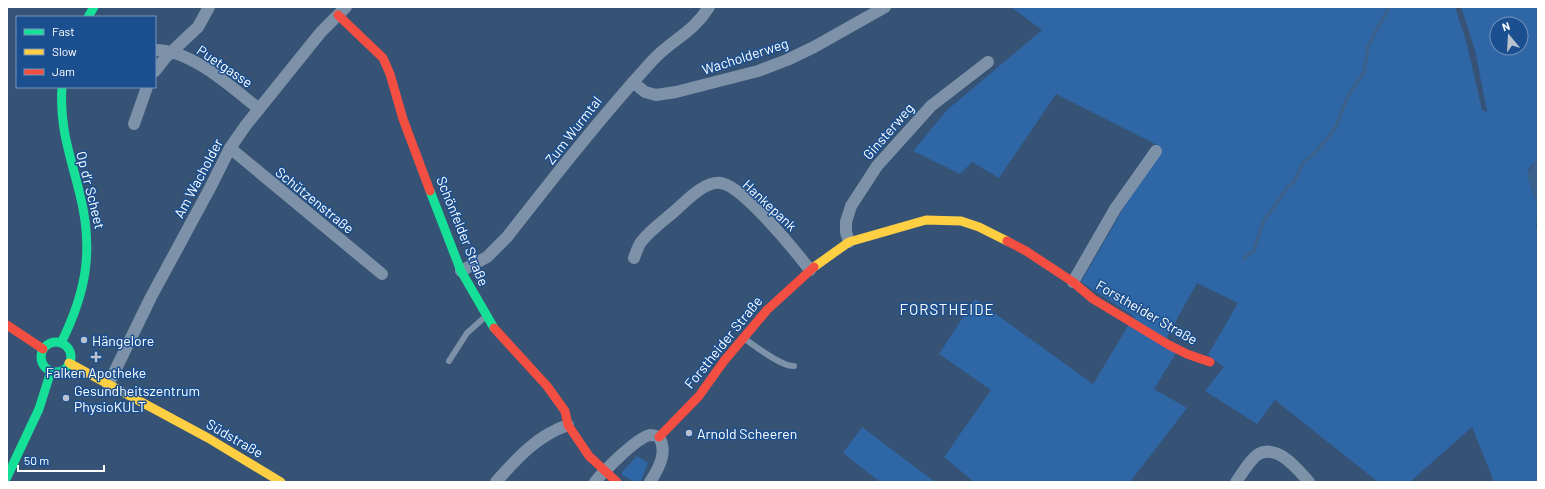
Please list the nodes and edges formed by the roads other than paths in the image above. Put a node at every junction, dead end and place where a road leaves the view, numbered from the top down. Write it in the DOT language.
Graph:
graph roads {
  1 [pos="94,7"];
  2 [pos="209,7"];
  3 [pos="709,7"];
  4 [pos="884,7"];
  5 [pos="342,11"];
  6 [pos="89,16"];
  7 [pos="156,50"];
  8 [pos="172,52"];
  9 [pos="988,62"];
  10 [pos="156,70"];
  11 [pos="633,82"];
  12 [pos="62,88"];
  13 [pos="147,88"];
  14 [pos="259,108"];
  15 [pos="134,124"];
  16 [pos="230,148"];
  17 [pos="1156,151"];
  18 [pos="849,242"];
  19 [pos="634,258"];
  20 [pos="810,270"];
  21 [pos="462,271"];
  22 [pos="382,274"];
  23 [pos="1073,282"];
  24 [pos="486,316"];
  25 [pos="7,325"];
  26 [pos="743,338"];
  27 [pos="61,343"];
  28 [pos="43,349"];
  29 [pos="449,361"];
  30 [pos="1210,362"];
  31 [pos="69,363"];
  32 [pos="794,366"];
  33 [pos="51,371"];
  34 [pos="108,385"];
  35 [pos="568,425"];
  36 [pos="659,436"];
  37 [pos="604,471"];
  38 [pos="8,474"];
  39 [pos="278,481"];
  40 [pos="496,482"];
  41 [pos="595,482"];
  42 [pos="617,482"];
  43 [pos="650,482"];
  44 [pos="1236,482"];
  45 [pos="1309,482"];
  1 -- 6 [label="street"];
  2 -- 8 [label="street, Puetgasse"];
  3 -- 11 [label="street, Zum Wurmtal"];
  4 -- 11 [label="street, Wacholderweg"];
  5 -- 14 [label="street, Am Wacholder"];
  5 -- 21 [label="street, Schönfelder Straße"];
  7 -- 8 [label="street, Puetgasse"];
  8 -- 10 [label="street, Puetgasse"];
  8 -- 14 [label="street, Puetgasse"];
  9 -- 18 [label="street, Ginsterweg"];
  11 -- 21 [label="street, Zum Wurmtal"];
  12 -- 27 [label="street, Op d’r Scheet"];
  13 -- 15 [label="street"];
  14 -- 16 [label="street, Am Wacholder"];
  16 -- 22 [label="street, Schützenstraße"];
  16 -- 34 [label="street, Am Wacholder"];
  17 -- 23 [label="street"];
  18 -- 20 [label="street, Forstheider Straße"];
  18 -- 23 [label="street, Forstheider Straße"];
  19 -- 20 [label="street, Hankepank"];
  20 -- 26 [label="street, Forstheider Straße"];
  21 -- 24 [label="street, Schönfelder Straße"];
  23 -- 30 [label="street, Forstheider Straße"];
  24 -- 29 [label="lane"];
  24 -- 35 [label="street, Schönfelder Straße"];
  25 -- 28 [label="street"];
  26 -- 32 [label="lane"];
  26 -- 36 [label="street, Forstheider Straße"];
  27 -- 28 [label="street"];
  27 -- 31 [label="street"];
  28 -- 33 [label="street"];
  31 -- 33 [label="street"];
  31 -- 34 [label="street, Südstraße"];
  33 -- 38 [label="street"];
  34 -- 39 [label="street, Südstraße"];
  35 -- 37 [label="street, Schönfelder Straße"];
  35 -- 40 [label="street"];
  36 -- 37 [label="street"];
  36 -- 43 [label="street"];
  37 -- 41 [label="street"];
  37 -- 42 [label="street, Schönfelder Straße"];
  44 -- 45 [label="street"];
}
